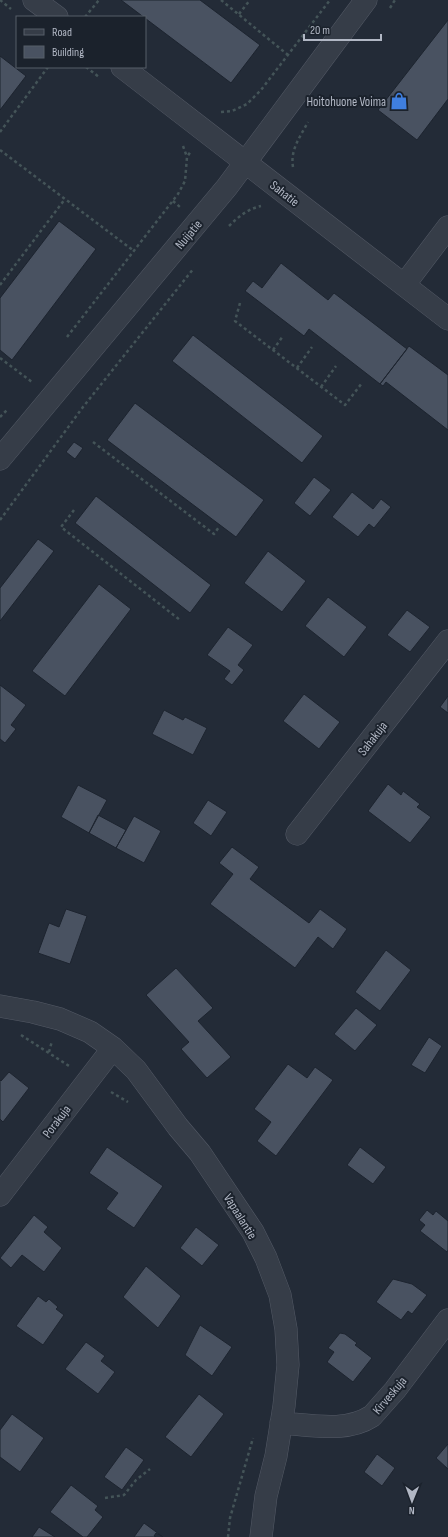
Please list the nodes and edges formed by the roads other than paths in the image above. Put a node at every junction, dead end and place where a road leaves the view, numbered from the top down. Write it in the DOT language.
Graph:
graph roads {
  1 [pos="34,0"];
  2 [pos="366,0"];
  3 [pos="56,16"];
  4 [pos="123,68"];
  5 [pos="245,163"];
  6 [pos="448,227"];
  7 [pos="404,285"];
  8 [pos="448,319"];
  9 [pos="0,459"];
  10 [pos="448,641"];
  11 [pos="297,834"];
  12 [pos="0,1006"];
  13 [pos="113,1048"];
  14 [pos="0,1195"];
  15 [pos="448,1320"];
  16 [pos="281,1423"];
  17 [pos="261,1537"];
  1 -- 3 [label="street"];
  2 -- 5 [label="street, Nuijatie"];
  4 -- 5 [label="street, Sahatie"];
  5 -- 7 [label="street, Sahatie"];
  5 -- 9 [label="street, Nuijatie"];
  6 -- 7 [label="street"];
  7 -- 8 [label="street, Sahatie"];
  10 -- 11 [label="street, Sahakuja"];
  12 -- 13 [label="street, Vapaalantie"];
  13 -- 14 [label="street, Porakuja"];
  13 -- 16 [label="street, Vapaalantie"];
  15 -- 16 [label="street, Kirveskuja"];
  16 -- 17 [label="street, Vapaalantie"];
}
